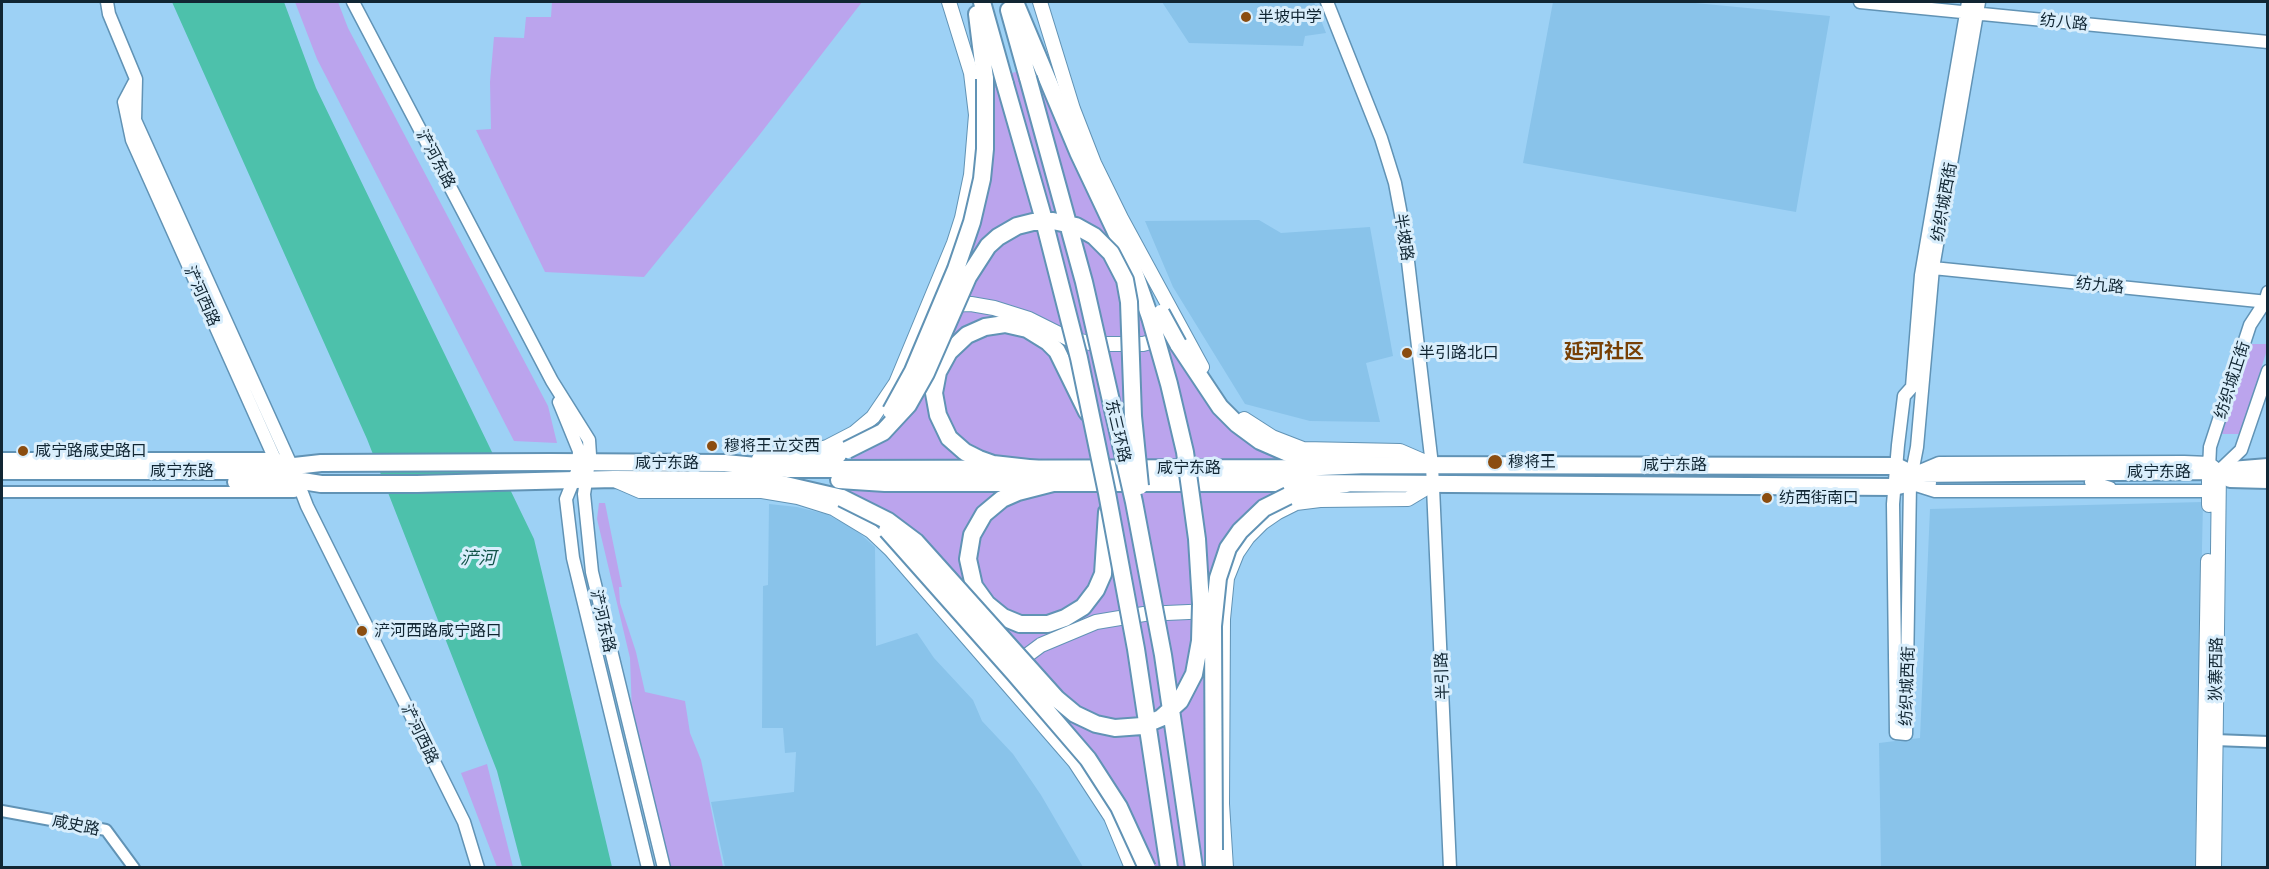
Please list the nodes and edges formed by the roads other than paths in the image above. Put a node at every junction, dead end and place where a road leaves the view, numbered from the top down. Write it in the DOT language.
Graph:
graph roads {
  1 [pos="107,2"];
  2 [pos="353,2"];
  3 [pos="949,2"];
  4 [pos="975,2"];
  5 [pos="982,2"];
  6 [pos="1007,2"];
  7 [pos="1015,2"];
  8 [pos="1040,2"];
  9 [pos="1327,2"];
  10 [pos="1860,2"];
  11 [pos="1973,7"];
  12 [pos="2268,42"];
  13 [pos="136,80"];
  14 [pos="1933,268"];
  15 [pos="2267,299"];
  16 [pos="927,307"];
  17 [pos="1156,315"];
  18 [pos="1179,336"];
  19 [pos="2268,371"];
  20 [pos="1093,426"];
  21 [pos="843,452"];
  22 [pos="2,458"];
  23 [pos="584,462"];
  24 [pos="725,463"];
  25 [pos="1367,465"];
  26 [pos="1432,465"];
  27 [pos="1896,466"];
  28 [pos="1038,469"];
  29 [pos="2265,469"];
  30 [pos="2,471"];
  31 [pos="287,474"];
  32 [pos="2214,478"];
  33 [pos="757,479"];
  34 [pos="579,481"];
  35 [pos="1906,481"];
  36 [pos="2,482"];
  37 [pos="1057,482"];
  38 [pos="2091,482"];
  39 [pos="885,483"];
  40 [pos="1346,484"];
  41 [pos="1433,484"];
  42 [pos="808,489"];
  43 [pos="2,492"];
  44 [pos="2120,492"];
  45 [pos="1107,493"];
  46 [pos="835,495"];
  47 [pos="1145,558"];
  48 [pos="1224,611"];
  49 [pos="1001,676"];
  50 [pos="2215,740"];
  51 [pos="2268,742"];
  52 [pos="2,811"];
  53 [pos="134,867"];
  54 [pos="478,867"];
  55 [pos="648,867"];
  56 [pos="664,867"];
  57 [pos="1132,867"];
  58 [pos="1147,867"];
  59 [pos="1169,867"];
  60 [pos="1194,867"];
  61 [pos="1214,867"];
  62 [pos="1226,867"];
  63 [pos="1450,867"];
  64 [pos="2204,867"];
  65 [pos="2214,867"];
  1 -- 13 [label="street, 浐河西路"];
  2 -- 23 [label="street, 浐河东路"];
  3 -- 16 [label="main road"];
  4 -- 21 [label="main road, bridge"];
  5 -- 20 [label="main road, 东三环路, bridge"];
  6 -- 47 [label="main road, 东三环路, bridge"];
  7 -- 17 [label="main road"];
  8 -- 18 [label="main road"];
  9 -- 26 [label="street, 半坡路"];
  10 -- 11 [label="street, 纺八路"];
  11 -- 12 [label="street, 纺八路"];
  11 -- 14 [label="street, 纺织城西街"];
  11 -- 27 [label="street, 纺织城西街"];
  13 -- 31 [label="street, 浐河西路"];
  13 -- 31 [label="street, 浐河西路"];
  14 -- 15 [label="street, 纺九路"];
  14 -- 35 [label="street, 纺织城西街"];
  15 -- 32 [label="street, 纺织城正街"];
  16 -- 18 [label="main road"];
  16 -- 24 [label="main road"];
  17 -- 18 [label="main road, bridge"];
  17 -- 46 [label="main road, bridge"];
  18 -- 25 [label="main road"];
  18 -- 26 [label="main road"];
  19 -- 32 [label="street, 纺织城正街"];
  20 -- 28 [label="main road, bridge"];
  20 -- 45 [label="main road, 东三环路, bridge"];
  21 -- 33 [label="main road"];
  21 -- 47 [label="main road, bridge"];
  22 -- 31 [label="street"];
  23 -- 24 [label="main road, 咸宁东路"];
  23 -- 31 [label="main road, 咸宁东路"];
  23 -- 34 [label="street, 浐河东路"];
  24 -- 33 [label="main road, 咸宁东路"];
  25 -- 26 [label="main road, 咸宁东路"];
  25 -- 28 [label="main road, 咸宁东路"];
  26 -- 27 [label="main road, 咸宁东路"];
  26 -- 41 [label="street, 半坡路"];
  27 -- 35 [label="main road, 咸宁东路"];
  28 -- 33 [label="main road, 咸宁东路"];
  29 -- 32 [label="main road, 咸宁东路"];
  30 -- 31 [label="main road, 咸宁东路"];
  31 -- 34 [label="main road, 咸宁东路"];
  31 -- 36 [label="main road, 咸宁东路"];
  31 -- 43 [label="street"];
  31 -- 54 [label="street, 浐河西路"];
  32 -- 35 [label="main road, 咸宁东路"];
  32 -- 38 [label="main road, 咸宁东路"];
  32 -- 44 [label="street"];
  32 -- 50 [label="main road, 狄寨西路"];
  32 -- 64 [label="main road, 狄寨西路"];
  33 -- 34 [label="main road, 咸宁东路"];
  33 -- 39 [label="main road, 咸宁东路"];
  33 -- 42 [label="main road"];
  33 -- 49 [label="main road"];
  34 -- 55 [label="street, 浐河东路"];
  34 -- 56 [label="street, 浐河东路"];
  35 -- 35 [label="street, 纺织城西街"];
  35 -- 38 [label="main road, 咸宁东路"];
  35 -- 41 [label="main road, 咸宁东路"];
  35 -- 44 [label="street"];
  37 -- 39 [label="main road, 咸宁东路"];
  37 -- 40 [label="main road, 咸宁东路"];
  37 -- 45 [label="main road, bridge"];
  38 -- 44 [label="street"];
  39 -- 42 [label="main road"];
  40 -- 41 [label="main road, 咸宁东路"];
  40 -- 61 [label="main road, bridge"];
  41 -- 48 [label="main road"];
  41 -- 63 [label="street, 半引路"];
  42 -- 46 [label="main road"];
  45 -- 59 [label="main road, 东三环路, bridge"];
  46 -- 58 [label="main road, bridge"];
  47 -- 60 [label="main road, 东三环路, bridge"];
  48 -- 49 [label="main road"];
  48 -- 62 [label="main road"];
  49 -- 57 [label="main road"];
  50 -- 51 [label="street"];
  50 -- 65 [label="main road, 狄寨西路"];
  52 -- 53 [label="street, 咸史路"];
}
